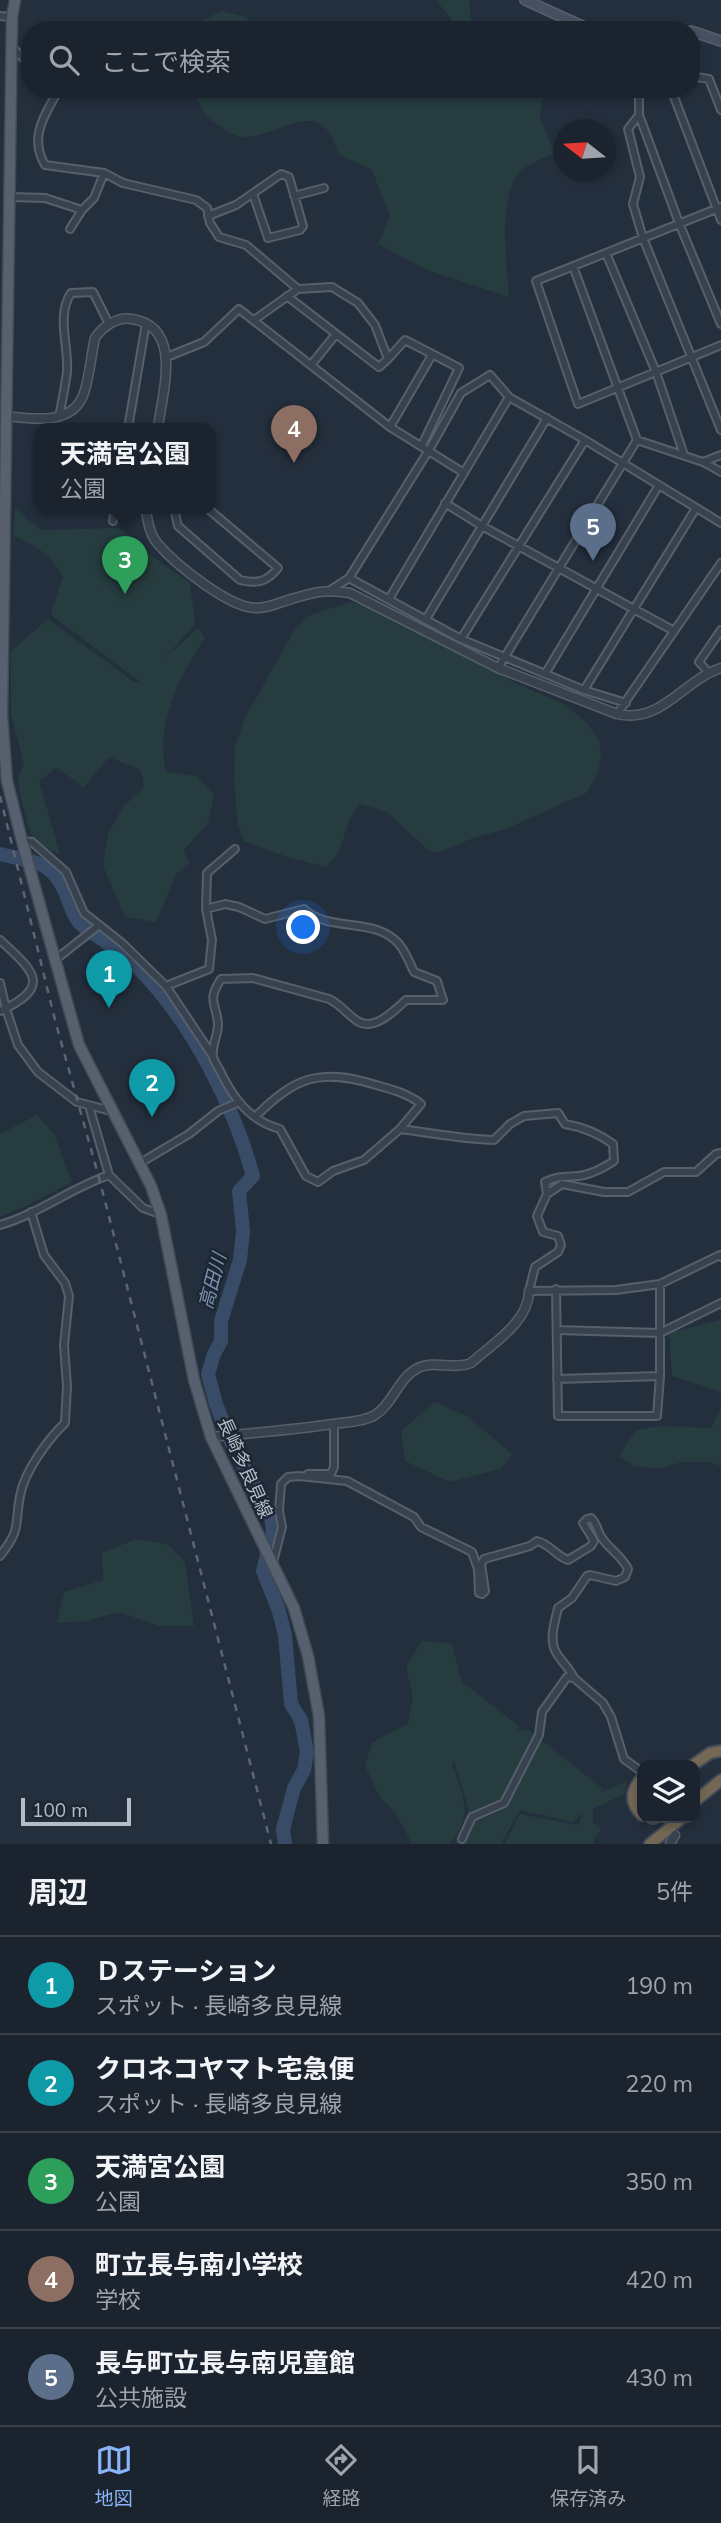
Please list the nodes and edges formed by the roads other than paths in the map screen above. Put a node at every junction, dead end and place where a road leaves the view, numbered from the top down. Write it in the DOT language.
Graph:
graph roads {
  1 [pos="15,0"];
  2 [pos="525,0"];
  3 [pos="0,16"];
  4 [pos="12,17"];
  5 [pos="571,21"];
  6 [pos="700,34"];
  7 [pos="721,41"];
  8 [pos="12,47"];
  9 [pos="21,56"];
  10 [pos="700,78"];
  11 [pos="54,98"];
  12 [pos="639,98"];
  13 [pos="675,98"];
  14 [pos="721,110"];
  15 [pos="639,115"];
  16 [pos="104,173"];
  17 [pos="324,188"];
  18 [pos="253,194"];
  19 [pos="294,196"];
  20 [pos="10,197"];
  21 [pos="719,208"];
  22 [pos="82,210"];
  23 [pos="208,216"];
  24 [pos="721,220"];
  25 [pos="679,223"];
  26 [pos="70,229"];
  27 [pos="643,238"];
  28 [pos="606,253"];
  29 [pos="573,266"];
  30 [pos="298,289"];
  31 [pos="288,296"];
  32 [pos="254,320"];
  33 [pos="146,323"];
  34 [pos="109,324"];
  35 [pos="721,324"];
  36 [pos="336,334"];
  37 [pos="721,345"];
  38 [pos="432,355"];
  39 [pos="167,357"];
  40 [pos="692,358"];
  41 [pos="388,359"];
  42 [pos="311,365"];
  43 [pos="656,372"];
  44 [pos="617,387"];
  45 [pos="509,397"];
  46 [pos="6,416"];
  47 [pos="59,417"];
  48 [pos="547,418"];
  49 [pos="129,423"];
  50 [pos="159,423"];
  51 [pos="390,427"];
  52 [pos="721,430"];
  53 [pos="585,440"];
  54 [pos="637,440"];
  55 [pos="422,445"];
  56 [pos="429,450"];
  57 [pos="721,454"];
  58 [pos="684,455"];
  59 [pos="622,463"];
  60 [pos="703,463"];
  61 [pos="721,472"];
  62 [pos="464,473"];
  63 [pos="659,485"];
  64 [pos="446,503"];
  65 [pos="696,508"];
  66 [pos="114,514"];
  67 [pos="148,514"];
  68 [pos="175,514"];
  69 [pos="214,514"];
  70 [pos="113,522"];
  71 [pos="721,523"];
  72 [pos="482,526"];
  73 [pos="519,546"];
  74 [pos="559,568"];
  75 [pos="720,569"];
  76 [pos="349,578"];
  77 [pos="597,588"];
  78 [pos="332,589"];
  79 [pos="390,598"];
  80 [pos="636,609"];
  81 [pos="426,619"];
  82 [pos="721,630"];
  83 [pos="674,631"];
  84 [pos="461,639"];
  85 [pos="504,656"];
  86 [pos="498,668"];
  87 [pos="721,668"];
  88 [pos="709,673"];
  89 [pos="545,674"];
  90 [pos="584,690"];
  91 [pos="626,703"];
  92 [pos="617,714"];
  93 [pos="23,845"];
  94 [pos="235,849"];
  95 [pos="206,909"];
  96 [pos="98,926"];
  97 [pos="0,940"];
  98 [pos="55,960"];
  99 [pos="0,983"];
  100 [pos="166,986"];
  101 [pos="3,1010"];
  102 [pos="212,1055"];
  103 [pos="235,1103"];
  104 [pos="89,1106"];
  105 [pos="111,1111"];
  106 [pos="255,1117"];
  107 [pos="400,1129"];
  108 [pos="721,1153"];
  109 [pos="140,1163"];
  110 [pos="108,1175"];
  111 [pos="547,1195"];
  112 [pos="31,1212"];
  113 [pos="161,1215"];
  114 [pos="0,1225"];
  115 [pos="721,1257"];
  116 [pos="660,1284"];
  117 [pos="555,1289"];
  118 [pos="529,1291"];
  119 [pos="721,1303"];
  120 [pos="557,1331"];
  121 [pos="660,1333"];
  122 [pos="660,1376"];
  123 [pos="557,1379"];
  124 [pos="334,1424"];
  125 [pos="215,1436"];
  126 [pos="299,1476"];
  127 [pos="0,1556"];
  128 [pos="272,1561"];
  129 [pos="574,1678"];
  130 [pos="721,1751"];
  131 [pos="700,1760"];
  132 [pos="637,1768"];
  133 [pos="721,1778"];
  134 [pos="637,1784"];
  135 [pos="721,1786"];
  136 [pos="700,1793"];
  137 [pos="700,1797"];
  138 [pos="700,1803"];
  139 [pos="637,1809"];
  140 [pos="669,1823"];
  141 [pos="676,1823"];
  142 [pos="675,1835"];
  143 [pos="462,1839"];
  144 [pos="323,1844"];
  145 [pos="643,1844"];
  146 [pos="650,1844"];
  147 [pos="670,1844"];
  1 -- 4 [label="main road"];
  2 -- 5 [label="main road"];
  3 -- 4 [label="street"];
  4 -- 8 [label="main road"];
  6 -- 7 [label="main road"];
  8 -- 9 [label="street"];
  8 -- 20 [label="main road"];
  10 -- 14 [label="street"];
  11 -- 16 [label="street"];
  12 -- 15 [label="street"];
  13 -- 21 [label="street"];
  15 -- 25 [label="street"];
  15 -- 27 [label="street"];
  16 -- 22 [label="street"];
  16 -- 23 [label="street"];
  17 -- 19 [label="street"];
  18 -- 19 [label="street"];
  18 -- 19 [label="street"];
  18 -- 23 [label="street"];
  20 -- 22 [label="street"];
  20 -- 46 [label="main road"];
  21 -- 24 [label="street"];
  21 -- 25 [label="street"];
  22 -- 26 [label="street"];
  23 -- 30 [label="street"];
  25 -- 27 [label="street"];
  25 -- 35 [label="street"];
  27 -- 28 [label="street"];
  27 -- 40 [label="street"];
  28 -- 29 [label="street"];
  28 -- 43 [label="street"];
  29 -- 44 [label="street"];
  29 -- 44 [label="street"];
  30 -- 31 [label="street"];
  30 -- 41 [label="street"];
  31 -- 32 [label="street"];
  31 -- 36 [label="street"];
  32 -- 39 [label="street"];
  32 -- 42 [label="street"];
  33 -- 34 [label="street"];
  33 -- 39 [label="street"];
  33 -- 49 [label="street"];
  34 -- 47 [label="street"];
  34 -- 47 [label="street"];
  36 -- 41 [label="street"];
  36 -- 42 [label="street"];
  37 -- 40 [label="street"];
  38 -- 41 [label="street"];
  38 -- 51 [label="street"];
  38 -- 55 [label="street"];
  39 -- 50 [label="street"];
  40 -- 43 [label="street"];
  40 -- 52 [label="street"];
  42 -- 51 [label="street"];
  43 -- 44 [label="street"];
  43 -- 58 [label="street"];
  44 -- 54 [label="street"];
  45 -- 48 [label="street"];
  45 -- 56 [label="street"];
  45 -- 62 [label="street"];
  46 -- 47 [label="street"];
  46 -- 93 [label="main road"];
  48 -- 53 [label="street"];
  48 -- 72 [label="street"];
  51 -- 55 [label="street"];
  53 -- 59 [label="street"];
  53 -- 73 [label="street"];
  54 -- 58 [label="street"];
  54 -- 59 [label="street"];
  55 -- 56 [label="street"];
  56 -- 62 [label="street"];
  56 -- 76 [label="street"];
  57 -- 60 [label="street"];
  58 -- 60 [label="street"];
  59 -- 63 [label="street"];
  59 -- 74 [label="street"];
  60 -- 61 [label="street"];
  62 -- 64 [label="street"];
  63 -- 65 [label="street"];
  63 -- 77 [label="street"];
  64 -- 72 [label="street"];
  64 -- 79 [label="street"];
  65 -- 71 [label="street"];
  65 -- 80 [label="street"];
  66 -- 70 [label="street"];
  67 -- 78 [label="street"];
  68 -- 69 [label="street"];
  72 -- 73 [label="street"];
  72 -- 81 [label="street"];
  73 -- 74 [label="street"];
  73 -- 84 [label="street"];
  74 -- 77 [label="street"];
  74 -- 85 [label="street"];
  75 -- 83 [label="street"];
  76 -- 78 [label="street"];
  76 -- 79 [label="street"];
  77 -- 80 [label="street"];
  77 -- 89 [label="street"];
  78 -- 86 [label="street"];
  79 -- 81 [label="street"];
  80 -- 83 [label="street"];
  80 -- 90 [label="street"];
  81 -- 84 [label="street"];
  82 -- 88 [label="street"];
  83 -- 91 [label="street"];
  84 -- 85 [label="street"];
  85 -- 86 [label="street"];
  85 -- 89 [label="street"];
  86 -- 92 [label="street"];
  87 -- 88 [label="street"];
  88 -- 92 [label="street"];
  89 -- 90 [label="street"];
  90 -- 91 [label="street"];
  91 -- 92 [label="street"];
  93 -- 96 [label="street"];
  93 -- 98 [label="main road, 長崎多良見線"];
  94 -- 95 [label="street"];
  95 -- 100 [label="street"];
  95 -- 102 [label="street"];
  96 -- 98 [label="street"];
  96 -- 100 [label="street"];
  97 -- 101 [label="street"];
  98 -- 105 [label="main road, 長崎多良見線"];
  99 -- 101 [label="street"];
  100 -- 102 [label="street"];
  101 -- 104 [label="street"];
  102 -- 103 [label="street"];
  103 -- 106 [label="street"];
  103 -- 109 [label="street"];
  104 -- 105 [label="street"];
  104 -- 110 [label="street"];
  105 -- 109 [label="main road, 長崎多良見線"];
  106 -- 107 [label="street"];
  106 -- 107 [label="street"];
  107 -- 111 [label="street"];
  108 -- 111 [label="street"];
  109 -- 113 [label="main road, 長崎多良見線"];
  110 -- 112 [label="street"];
  110 -- 113 [label="street"];
  111 -- 118 [label="street"];
  112 -- 114 [label="street"];
  112 -- 127 [label="street"];
  113 -- 125 [label="main road, 長崎多良見線"];
  115 -- 116 [label="street"];
  116 -- 117 [label="street"];
  116 -- 121 [label="street"];
  117 -- 118 [label="street"];
  117 -- 120 [label="street"];
  118 -- 124 [label="street"];
  119 -- 121 [label="street"];
  120 -- 121 [label="street"];
  120 -- 123 [label="street"];
  121 -- 122 [label="street"];
  122 -- 123 [label="street"];
  122 -- 123 [label="street"];
  124 -- 125 [label="street"];
  124 -- 126 [label="street"];
  125 -- 128 [label="main road, 長崎多良見線"];
  126 -- 128 [label="street"];
  126 -- 129 [label="street"];
  128 -- 144 [label="main road, 長崎多良見線"];
  129 -- 132 [label="street"];
  129 -- 143 [label="street"];
  130 -- 131 [label="highway"];
  133 -- 136 [label="highway"];
  133 -- 137 [label="highway"];
  134 -- 139 [label="highway"];
  135 -- 138 [label="highway"];
  140 -- 145 [label="highway"];
  141 -- 146 [label="highway"];
  142 -- 147 [label="street"];
}
